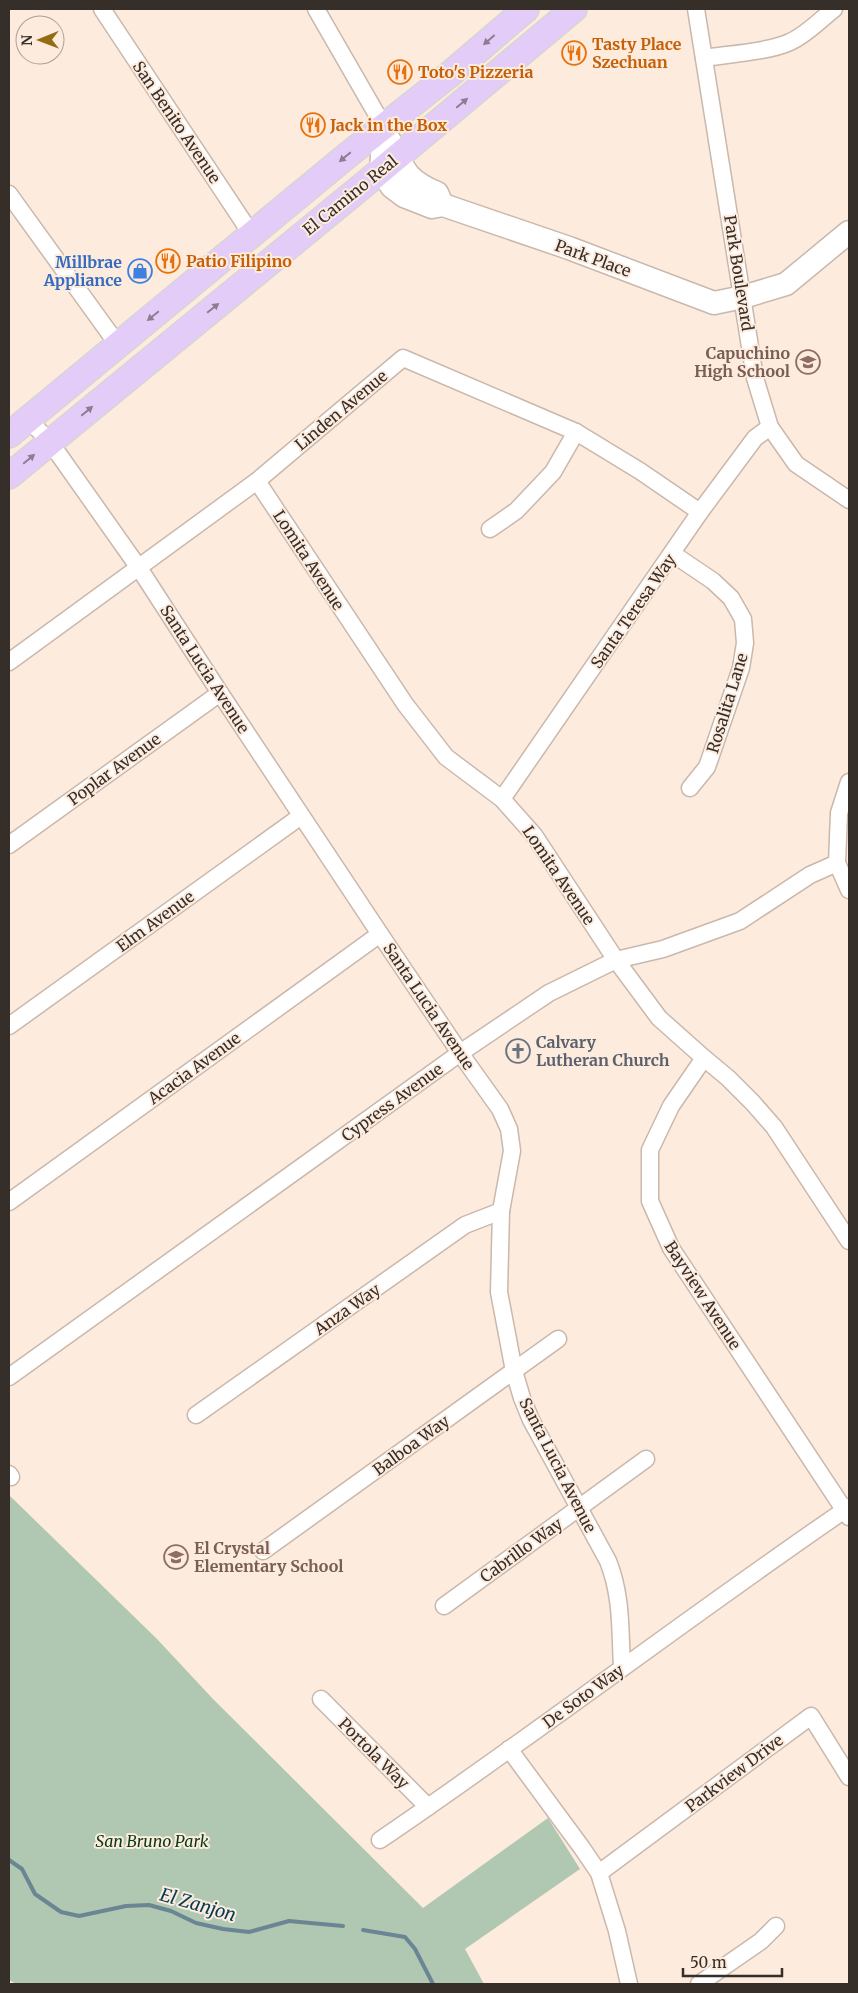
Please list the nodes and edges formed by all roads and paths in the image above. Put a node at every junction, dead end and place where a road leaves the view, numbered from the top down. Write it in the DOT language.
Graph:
graph roads {
  1 [pos="102,9"];
  2 [pos="316,9"];
  3 [pos="574,9"];
  4 [pos="696,9"];
  5 [pos="834,9"];
  6 [pos="518,11"];
  7 [pos="704,58"];
  8 [pos="384,127"];
  9 [pos="389,163"];
  10 [pos="9,194"];
  11 [pos="849,232"];
  12 [pos="252,235"];
  13 [pos="743,297"];
  14 [pos="118,345"];
  15 [pos="28,419"];
  16 [pos="770,428"];
  17 [pos="576,432"];
  18 [pos="9,435"];
  19 [pos="50,442"];
  20 [pos="9,475"];
  21 [pos="257,481"];
  22 [pos="849,500"];
  23 [pos="700,512"];
  24 [pos="490,529"];
  25 [pos="673,554"];
  26 [pos="139,568"];
  27 [pos="9,662"];
  28 [pos="220,693"];
  29 [pos="849,782"];
  30 [pos="690,788"];
  31 [pos="502,799"];
  32 [pos="301,816"];
  33 [pos="9,845"];
  34 [pos="837,863"];
  35 [pos="849,890"];
  36 [pos="380,934"];
  37 [pos="616,960"];
  38 [pos="9,1026"];
  39 [pos="460,1053"];
  40 [pos="704,1058"];
  41 [pos="9,1202"];
  42 [pos="501,1210"];
  43 [pos="849,1241"];
  44 [pos="558,1339"];
  45 [pos="514,1371"];
  46 [pos="9,1377"];
  47 [pos="196,1415"];
  48 [pos="646,1460"];
  49 [pos="579,1508"];
  50 [pos="848,1511"];
  51 [pos="263,1551"];
  52 [pos="444,1606"];
  53 [pos="622,1667"];
  54 [pos="321,1699"];
  55 [pos="509,1749"];
  56 [pos="849,1777"];
  57 [pos="428,1807"];
  58 [pos="380,1840"];
  59 [pos="599,1873"];
  60 [pos="776,1926"];
  61 [pos="629,1984"];
  62 [pos="699,1984"];
  1 -- 12 [label="street, San Benito Avenue"];
  2 -- 8 [label="street"];
  9 -- 3 [label="main road, El Camino Real, one-way"];
  4 -- 7 [label="street, Park Boulevard"];
  5 -- 7 [label="street"];
  6 -- 8 [label="main road, El Camino Real, one-way"];
  7 -- 13 [label="street, Park Boulevard"];
  8 -- 9 [label="main road"];
  8 -- 12 [label="main road, El Camino Real, one-way"];
  9 -- 13 [label="main road, Park Place"];
  19 -- 9 [label="main road, El Camino Real, one-way"];
  10 -- 14 [label="street"];
  11 -- 13 [label="main road, Park Place"];
  12 -- 14 [label="main road, El Camino Real, one-way"];
  13 -- 16 [label="street, Park Boulevard"];
  14 -- 15 [label="main road, El Camino Real"];
  15 -- 18 [label="main road, El Camino Real"];
  15 -- 19 [label="street, Santa Lucia Avenue"];
  16 -- 22 [label="street, Park Boulevard"];
  16 -- 23 [label="street, Santa Teresa Way"];
  17 -- 21 [label="street, Linden Avenue"];
  17 -- 23 [label="street, Linden Avenue"];
  17 -- 24 [label="street"];
  20 -- 19 [label="main road, El Camino Real, one-way"];
  19 -- 26 [label="street, Santa Lucia Avenue"];
  21 -- 26 [label="street, Linden Avenue"];
  21 -- 31 [label="street, Lomita Avenue"];
  23 -- 25 [label="street, Santa Teresa Way"];
  25 -- 30 [label="street, Rosalita Lane"];
  25 -- 31 [label="street, Santa Teresa Way"];
  26 -- 27 [label="street, Linden Avenue"];
  26 -- 28 [label="street, Santa Lucia Avenue"];
  28 -- 32 [label="street, Santa Lucia Avenue"];
  28 -- 33 [label="street, Poplar Avenue"];
  29 -- 34 [label="street"];
  31 -- 37 [label="street, Lomita Avenue"];
  32 -- 36 [label="street, Santa Lucia Avenue"];
  32 -- 38 [label="street, Elm Avenue"];
  34 -- 35 [label="street"];
  34 -- 37 [label="street, Cypress Avenue"];
  36 -- 39 [label="street, Santa Lucia Avenue"];
  36 -- 41 [label="street, Acacia Avenue"];
  37 -- 39 [label="street, Cypress Avenue"];
  37 -- 40 [label="street, Lomita Avenue"];
  39 -- 42 [label="street, Santa Lucia Avenue"];
  39 -- 46 [label="street, Cypress Avenue"];
  40 -- 43 [label="street, Lomita Avenue"];
  40 -- 50 [label="street, Bayview Avenue"];
  42 -- 45 [label="street, Santa Lucia Avenue"];
  42 -- 47 [label="street, Anza Way"];
  44 -- 45 [label="street, Balboa Way"];
  45 -- 49 [label="street, Santa Lucia Avenue"];
  45 -- 51 [label="street, Balboa Way"];
  48 -- 49 [label="street, Cabrillo Way"];
  49 -- 52 [label="street, Cabrillo Way"];
  49 -- 53 [label="street, Santa Lucia Avenue"];
  50 -- 53 [label="street, De Soto Way"];
  53 -- 55 [label="street, De Soto Way"];
  54 -- 57 [label="street, Portola Way"];
  55 -- 57 [label="street, De Soto Way"];
  55 -- 59 [label="street"];
  56 -- 59 [label="street, Parkview Drive"];
  57 -- 58 [label="street, De Soto Way"];
  59 -- 61 [label="street"];
  60 -- 62 [label="street"];
}
